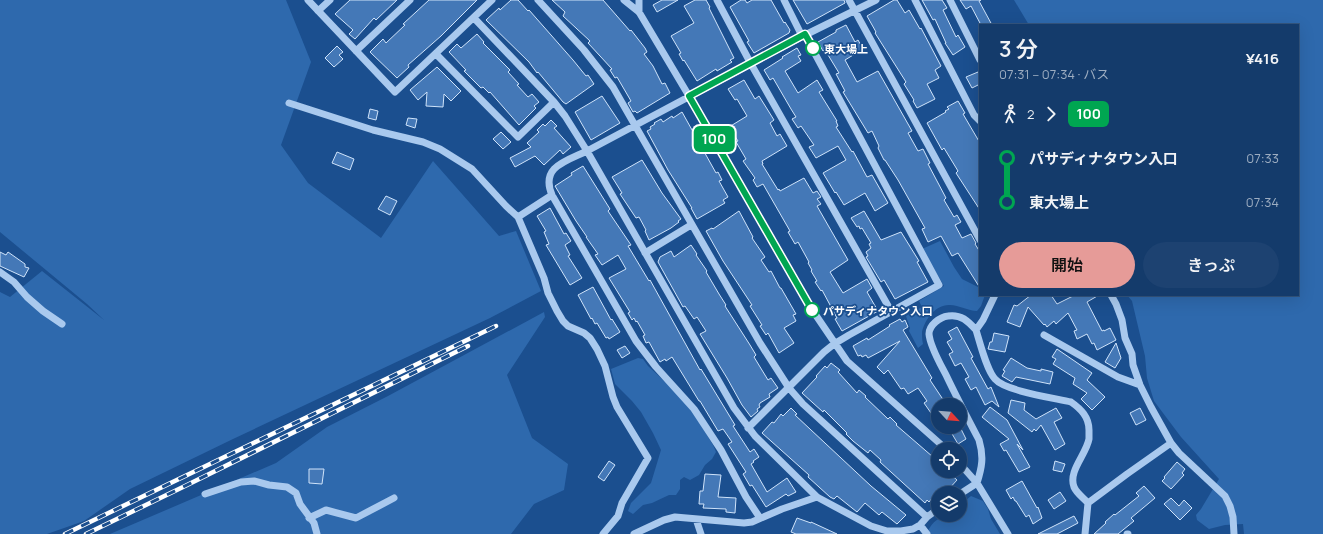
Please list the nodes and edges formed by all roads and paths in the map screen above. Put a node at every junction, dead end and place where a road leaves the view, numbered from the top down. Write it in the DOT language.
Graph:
graph roads {
  1 [pos="308,0"];
  2 [pos="330,0"];
  3 [pos="410,0"];
  4 [pos="492,0"];
  5 [pos="538,0"];
  6 [pos="624,0"];
  7 [pos="639,0"];
  8 [pos="717,0"];
  9 [pos="784,0"];
  10 [pos="849,0"];
  11 [pos="876,0"];
  12 [pos="915,0"];
  13 [pos="950,0"];
  14 [pos="318,11"];
  15 [pos="855,11"];
  16 [pos="638,12"];
  17 [pos="474,18"];
  18 [pos="804,35"];
  19 [pos="356,51"];
  20 [pos="436,54"];
  21 [pos="979,58"];
  22 [pos="751,64"];
  23 [pos="689,96"];
  24 [pos="554,102"];
  25 [pos="289,103"];
  26 [pos="979,120"];
  27 [pos="634,125"];
  28 [pos="587,151"];
  29 [pos="552,195"];
  30 [pos="518,217"];
  31 [pos="691,225"];
  32 [pos="979,238"];
  33 [pos="645,253"];
  34 [pos="0,272"];
  35 [pos="995,296"];
  36 [pos="1112,296"];
  37 [pos="891,311"];
  38 [pos="62,324"];
  39 [pos="976,330"];
  40 [pos="1044,335"];
  41 [pos="834,344"];
  42 [pos="1140,385"];
  43 [pos="789,388"];
  44 [pos="748,428"];
  45 [pos="938,442"];
  46 [pos="1171,443"];
  47 [pos="967,472"];
  48 [pos="977,483"];
  49 [pos="967,489"];
  50 [pos="205,494"];
  51 [pos="817,497"];
  52 [pos="394,498"];
  53 [pos="1088,503"];
  54 [pos="931,514"];
  55 [pos="926,517"];
  56 [pos="309,518"];
  57 [pos="760,518"];
  58 [pos="696,519"];
  59 [pos="920,525"];
  60 [pos="871,530"];
  61 [pos="317,534"];
  62 [pos="603,534"];
  63 [pos="634,534"];
  64 [pos="701,534"];
  65 [pos="926,534"];
  66 [pos="1008,534"];
  67 [pos="1085,534"];
  68 [pos="1234,534"];
  1 -- 14 [label="street"];
  2 -- 14 [label="street"];
  3 -- 19 [label="street"];
  4 -- 17 [label="street"];
  5 -- 27 [label="street"];
  6 -- 16 [label="street"];
  7 -- 16 [label="street"];
  8 -- 22 [label="street"];
  9 -- 18 [label="street"];
  10 -- 15 [label="street"];
  11 -- 15 [label="street"];
  12 -- 26 [label="street"];
  13 -- 21 [label="street"];
  14 -- 19 [label="street"];
  15 -- 18 [label="street"];
  15 -- 32 [label="street"];
  16 -- 23 [label="street"];
  17 -- 20 [label="street"];
  17 -- 24 [label="street"];
  18 -- 22 [label="street"];
  18 -- 37 [label="street"];
  19 -- 20 [label="street"];
  20 -- 24 [label="street"];
  22 -- 23 [label="street"];
  22 -- 37 [label="street"];
  23 -- 27 [label="street"];
  23 -- 41 [label="street"];
  24 -- 28 [label="street"];
  25 -- 30 [label="street"];
  27 -- 28 [label="street"];
  27 -- 31 [label="street"];
  28 -- 29 [label="street"];
  28 -- 33 [label="street"];
  29 -- 30 [label="street"];
  29 -- 57 [label="street"];
  30 -- 62 [label="street"];
  31 -- 33 [label="street"];
  31 -- 43 [label="street"];
  33 -- 44 [label="street"];
  34 -- 38 [label="street"];
  35 -- 39 [label="street"];
  36 -- 42 [label="street"];
  37 -- 41 [label="street"];
  39 -- 48 [label="street"];
  39 -- 53 [label="street"];
  40 -- 42 [label="street"];
  41 -- 43 [label="street"];
  41 -- 45 [label="street"];
  42 -- 46 [label="street"];
  43 -- 44 [label="street"];
  43 -- 55 [label="street"];
  44 -- 51 [label="street"];
  46 -- 53 [label="street"];
  46 -- 68 [label="street"];
  47 -- 48 [label="street"];
  48 -- 49 [label="street"];
  48 -- 66 [label="street"];
  50 -- 56 [label="street"];
  51 -- 57 [label="street"];
  51 -- 60 [label="street"];
  52 -- 56 [label="street"];
  53 -- 67 [label="street"];
  54 -- 55 [label="street"];
  55 -- 59 [label="street"];
  56 -- 61 [label="street"];
  57 -- 58 [label="street"];
  58 -- 63 [label="street"];
  58 -- 64 [label="street"];
  59 -- 60 [label="street"];
  59 -- 65 [label="street"];
}
